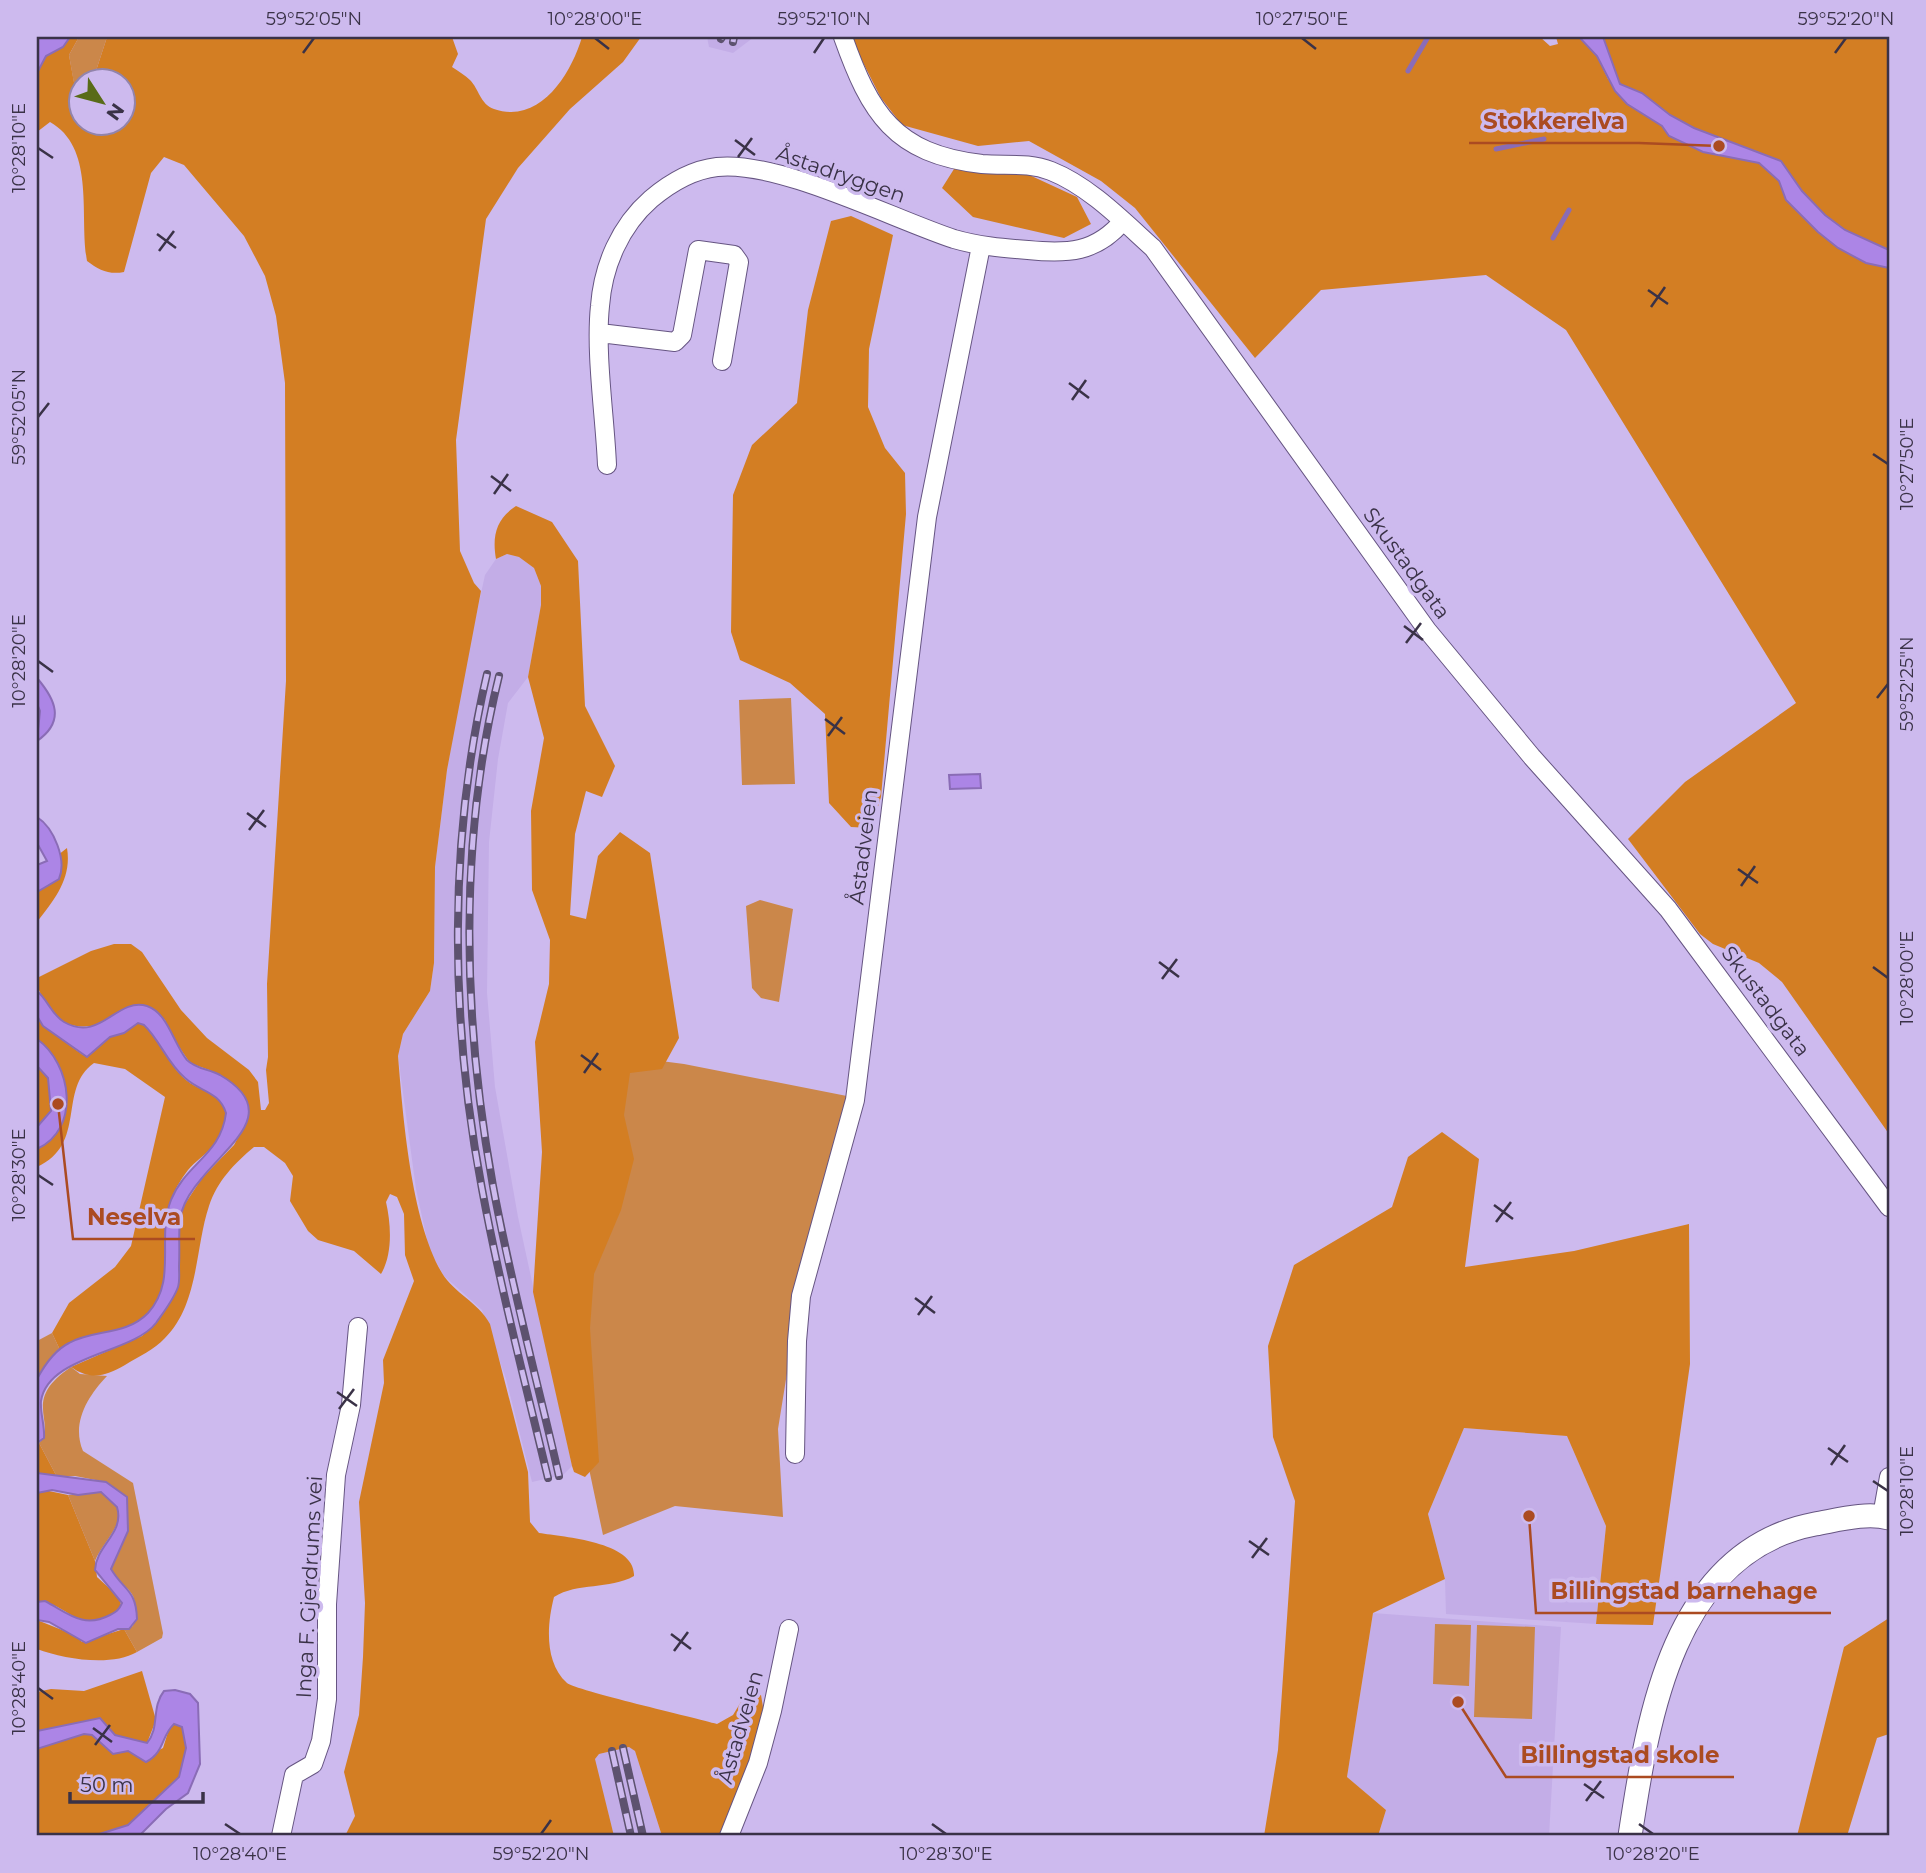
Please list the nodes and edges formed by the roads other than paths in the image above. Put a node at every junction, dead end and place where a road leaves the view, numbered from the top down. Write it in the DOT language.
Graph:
graph roads {
  1 [pos="843,37"];
  2 [pos="1123,221"];
  3 [pos="981,246"];
  4 [pos="600,333"];
  5 [pos="722,362"];
  6 [pos="607,465"];
  7 [pos="1889,1207"];
  8 [pos="358,1327"];
  9 [pos="795,1454"];
  10 [pos="1889,1477"];
  11 [pos="1886,1517"];
  12 [pos="789,1629"];
  13 [pos="281,1836"];
  14 [pos="729,1836"];
  15 [pos="1630,1836"];
  1 -- 2 [label="street, Skustadgata"];
  2 -- 3 [label="street, Åstadryggen"];
  2 -- 7 [label="street, Skustadgata"];
  3 -- 4 [label="street, Åstadryggen"];
  3 -- 9 [label="street, Åstadveien"];
  4 -- 5 [label="street"];
  4 -- 6 [label="street, Åstadryggen"];
  8 -- 13 [label="street, Inga F. Gjerdrums vei"];
  10 -- 11 [label="street"];
  11 -- 15 [label="main road"];
  12 -- 14 [label="street, Åstadveien"];
}
